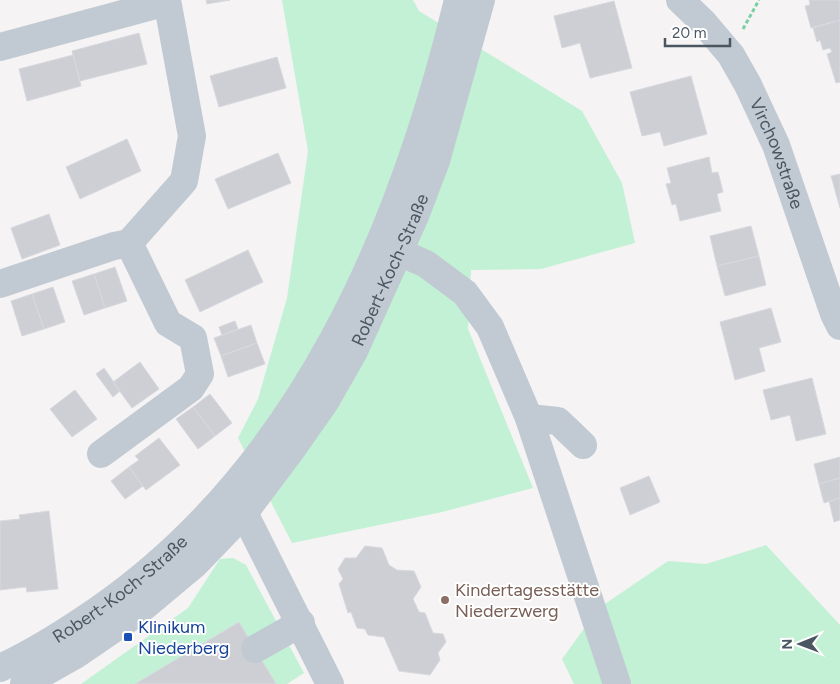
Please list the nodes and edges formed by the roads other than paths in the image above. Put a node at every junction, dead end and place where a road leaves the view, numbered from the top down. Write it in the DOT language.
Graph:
graph roads {
  1 [pos="458,0"];
  2 [pos="481,0"];
  3 [pos="680,0"];
  4 [pos="167,1"];
  5 [pos="0,47"];
  6 [pos="130,243"];
  7 [pos="389,249"];
  8 [pos="0,284"];
  9 [pos="840,326"];
  10 [pos="529,418"];
  11 [pos="583,445"];
  12 [pos="101,454"];
  13 [pos="236,504"];
  14 [pos="301,623"];
  15 [pos="255,649"];
  16 [pos="0,668"];
  17 [pos="24,684"];
  18 [pos="330,684"];
  19 [pos="617,684"];
  1 -- 7 [label="street, Robert-Koch-Straße"];
  2 -- 7 [label="street, Robert-Koch-Straße"];
  3 -- 9 [label="street, Virchowstraße"];
  4 -- 5 [label="street"];
  4 -- 6 [label="street"];
  6 -- 8 [label="street"];
  6 -- 12 [label="street"];
  7 -- 10 [label="street"];
  7 -- 13 [label="street, Robert-Koch-Straße"];
  10 -- 11 [label="street"];
  10 -- 19 [label="street"];
  13 -- 14 [label="street"];
  13 -- 16 [label="street, Robert-Koch-Straße"];
  13 -- 17 [label="street, Robert-Koch-Straße"];
  14 -- 15 [label="street"];
  14 -- 18 [label="street"];
}
